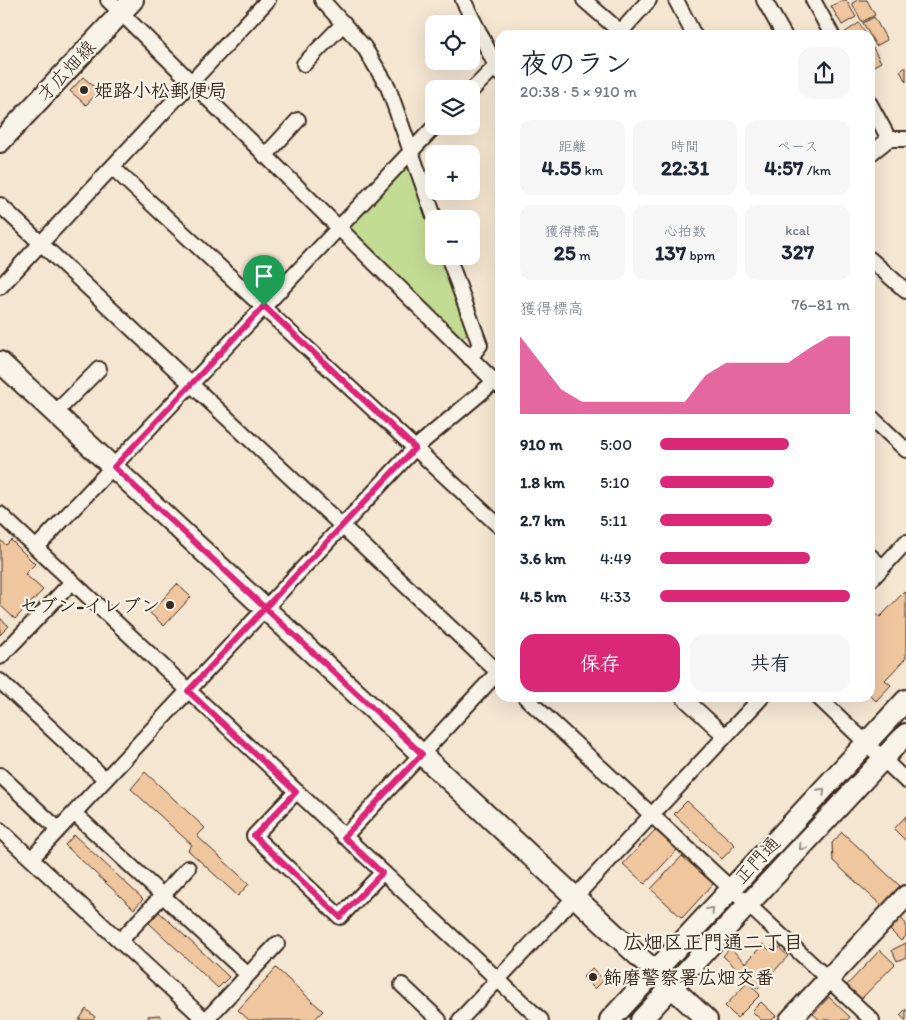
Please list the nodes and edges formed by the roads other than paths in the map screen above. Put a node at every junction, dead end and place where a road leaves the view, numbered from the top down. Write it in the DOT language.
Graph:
graph roads {
  1 [pos="268,0"];
  2 [pos="322,0"];
  3 [pos="463,0"];
  4 [pos="584,0"];
  5 [pos="648,0"];
  6 [pos="676,0"];
  7 [pos="764,0"];
  8 [pos="813,0"];
  9 [pos="120,4"];
  10 [pos="344,23"];
  11 [pos="617,30"];
  12 [pos="624,30"];
  13 [pos="691,30"];
  14 [pos="781,30"];
  15 [pos="829,30"];
  16 [pos="495,61"];
  17 [pos="304,64"];
  18 [pos="495,72"];
  19 [pos="190,83"];
  20 [pos="480,84"];
  21 [pos="875,113"];
  22 [pos="298,120"];
  23 [pos="426,135"];
  24 [pos="889,139"];
  25 [pos="906,139"];
  26 [pos="0,142"];
  27 [pos="410,150"];
  28 [pos="875,150"];
  29 [pos="265,156"];
  30 [pos="112,167"];
  31 [pos="0,205"];
  32 [pos="432,210"];
  33 [pos="338,227"];
  34 [pos="41,243"];
  35 [pos="875,263"];
  36 [pos="451,265"];
  37 [pos="0,287"];
  38 [pos="906,291"];
  39 [pos="264,306"];
  40 [pos="470,358"];
  41 [pos="0,362"];
  42 [pos="98,369"];
  43 [pos="495,379"];
  44 [pos="495,384"];
  45 [pos="191,385"];
  46 [pos="55,413"];
  47 [pos="875,421"];
  48 [pos="415,448"];
  49 [pos="906,450"];
  50 [pos="114,467"];
  51 [pos="0,514"];
  52 [pos="495,522"];
  53 [pos="342,526"];
  54 [pos="906,542"];
  55 [pos="36,548"];
  56 [pos="875,561"];
  57 [pos="882,568"];
  58 [pos="875,576"];
  59 [pos="72,582"];
  60 [pos="265,608"];
  61 [pos="0,657"];
  62 [pos="495,668"];
  63 [pos="495,676"];
  64 [pos="0,681"];
  65 [pos="188,691"];
  66 [pos="906,700"];
  67 [pos="530,702"];
  68 [pos="688,702"];
  69 [pos="757,702"];
  70 [pos="823,702"];
  71 [pos="906,734"];
  72 [pos="725,736"];
  73 [pos="866,743"];
  74 [pos="422,754"];
  75 [pos="883,759"];
  76 [pos="0,775"];
  77 [pos="105,779"];
  78 [pos="906,781"];
  79 [pos="296,792"];
  80 [pos="74,812"];
  81 [pos="651,815"];
  82 [pos="58,829"];
  83 [pos="0,830"];
  84 [pos="344,837"];
  85 [pos="31,859"];
  86 [pos="188,868"];
  87 [pos="382,873"];
  88 [pos="730,889"];
  89 [pos="163,895"];
  90 [pos="906,896"];
  91 [pos="575,897"];
  92 [pos="748,905"];
  93 [pos="120,941"];
  94 [pos="278,944"];
  95 [pos="655,972"];
  96 [pos="248,975"];
  97 [pos="829,978"];
  98 [pos="498,979"];
  99 [pos="402,985"];
  100 [pos="671,987"];
  101 [pos="206,1020"];
  102 [pos="440,1020"];
  103 [pos="460,1020"];
  104 [pos="541,1020"];
  105 [pos="610,1020"];
  106 [pos="641,1020"];
  107 [pos="707,1020"];
  108 [pos="790,1020"];
  109 [pos="872,1020"];
  1 -- 19 [label="street"];
  2 -- 10 [label="street"];
  3 -- 16 [label="street"];
  4 -- 11 [label="street"];
  5 -- 12 [label="street"];
  6 -- 13 [label="street"];
  7 -- 14 [label="street"];
  8 -- 15 [label="street"];
  9 -- 19 [label="street"];
  9 -- 26 [label="street, 才広畑線"];
  10 -- 17 [label="street"];
  10 -- 27 [label="street"];
  18 -- 20 [label="street"];
  19 -- 29 [label="street"];
  19 -- 30 [label="street"];
  21 -- 24 [label="street"];
  22 -- 29 [label="street"];
  23 -- 27 [label="street"];
  24 -- 25 [label="street"];
  24 -- 28 [label="street"];
  27 -- 32 [label="street"];
  27 -- 33 [label="street"];
  29 -- 33 [label="street"];
  30 -- 34 [label="street"];
  30 -- 39 [label="street"];
  31 -- 34 [label="street"];
  33 -- 39 [label="street"];
  33 -- 40 [label="street"];
  34 -- 37 [label="street"];
  34 -- 45 [label="street"];
  35 -- 38 [label="street"];
  36 -- 40 [label="street"];
  39 -- 45 [label="street"];
  39 -- 48 [label="street"];
  40 -- 43 [label="street"];
  41 -- 46 [label="street"];
  42 -- 46 [label="street"];
  44 -- 48 [label="street"];
  45 -- 50 [label="street"];
  45 -- 53 [label="street"];
  46 -- 50 [label="street"];
  47 -- 49 [label="street"];
  48 -- 52 [label="street"];
  48 -- 53 [label="street"];
  50 -- 55 [label="street"];
  50 -- 60 [label="street"];
  51 -- 55 [label="street"];
  53 -- 60 [label="street"];
  53 -- 62 [label="street"];
  54 -- 57 [label="street"];
  55 -- 59 [label="street"];
  56 -- 57 [label="street"];
  57 -- 58 [label="street"];
  59 -- 61 [label="street"];
  59 -- 65 [label="street"];
  60 -- 65 [label="street"];
  60 -- 74 [label="street"];
  63 -- 74 [label="street"];
  64 -- 77 [label="street"];
  65 -- 77 [label="street"];
  65 -- 79 [label="street"];
  66 -- 73 [label="street, 正門通"];
  67 -- 81 [label="street"];
  68 -- 72 [label="street"];
  69 -- 72 [label="street"];
  70 -- 73 [label="street"];
  71 -- 75 [label="street, 正門通"];
  72 -- 81 [label="street"];
  73 -- 75 [label="street"];
  88 -- 73 [label="street, 正門通, one-way"];
  74 -- 84 [label="street"];
  74 -- 91 [label="street"];
  75 -- 78 [label="street"];
  75 -- 92 [label="street, 正門通, one-way"];
  76 -- 82 [label="street"];
  77 -- 80 [label="street"];
  79 -- 84 [label="street"];
  79 -- 87 [label="street"];
  80 -- 82 [label="street"];
  80 -- 89 [label="street"];
  81 -- 88 [label="street"];
  81 -- 91 [label="street"];
  82 -- 85 [label="street"];
  83 -- 85 [label="street"];
  84 -- 87 [label="street"];
  85 -- 93 [label="street"];
  86 -- 89 [label="street"];
  87 -- 98 [label="street"];
  88 -- 92 [label="street"];
  95 -- 88 [label="street, 正門通, one-way"];
  89 -- 93 [label="street"];
  89 -- 96 [label="street"];
  90 -- 97 [label="street"];
  91 -- 95 [label="street"];
  91 -- 98 [label="street"];
  92 -- 97 [label="street"];
  92 -- 100 [label="street, 正門通"];
  93 -- 101 [label="street"];
  94 -- 96 [label="street"];
  95 -- 100 [label="street"];
  95 -- 105 [label="street, 正門通"];
  96 -- 101 [label="street"];
  97 -- 108 [label="street"];
  97 -- 109 [label="street"];
  98 -- 103 [label="street"];
  98 -- 104 [label="street"];
  99 -- 102 [label="street"];
  100 -- 106 [label="street, 正門通"];
  100 -- 107 [label="street"];
}
